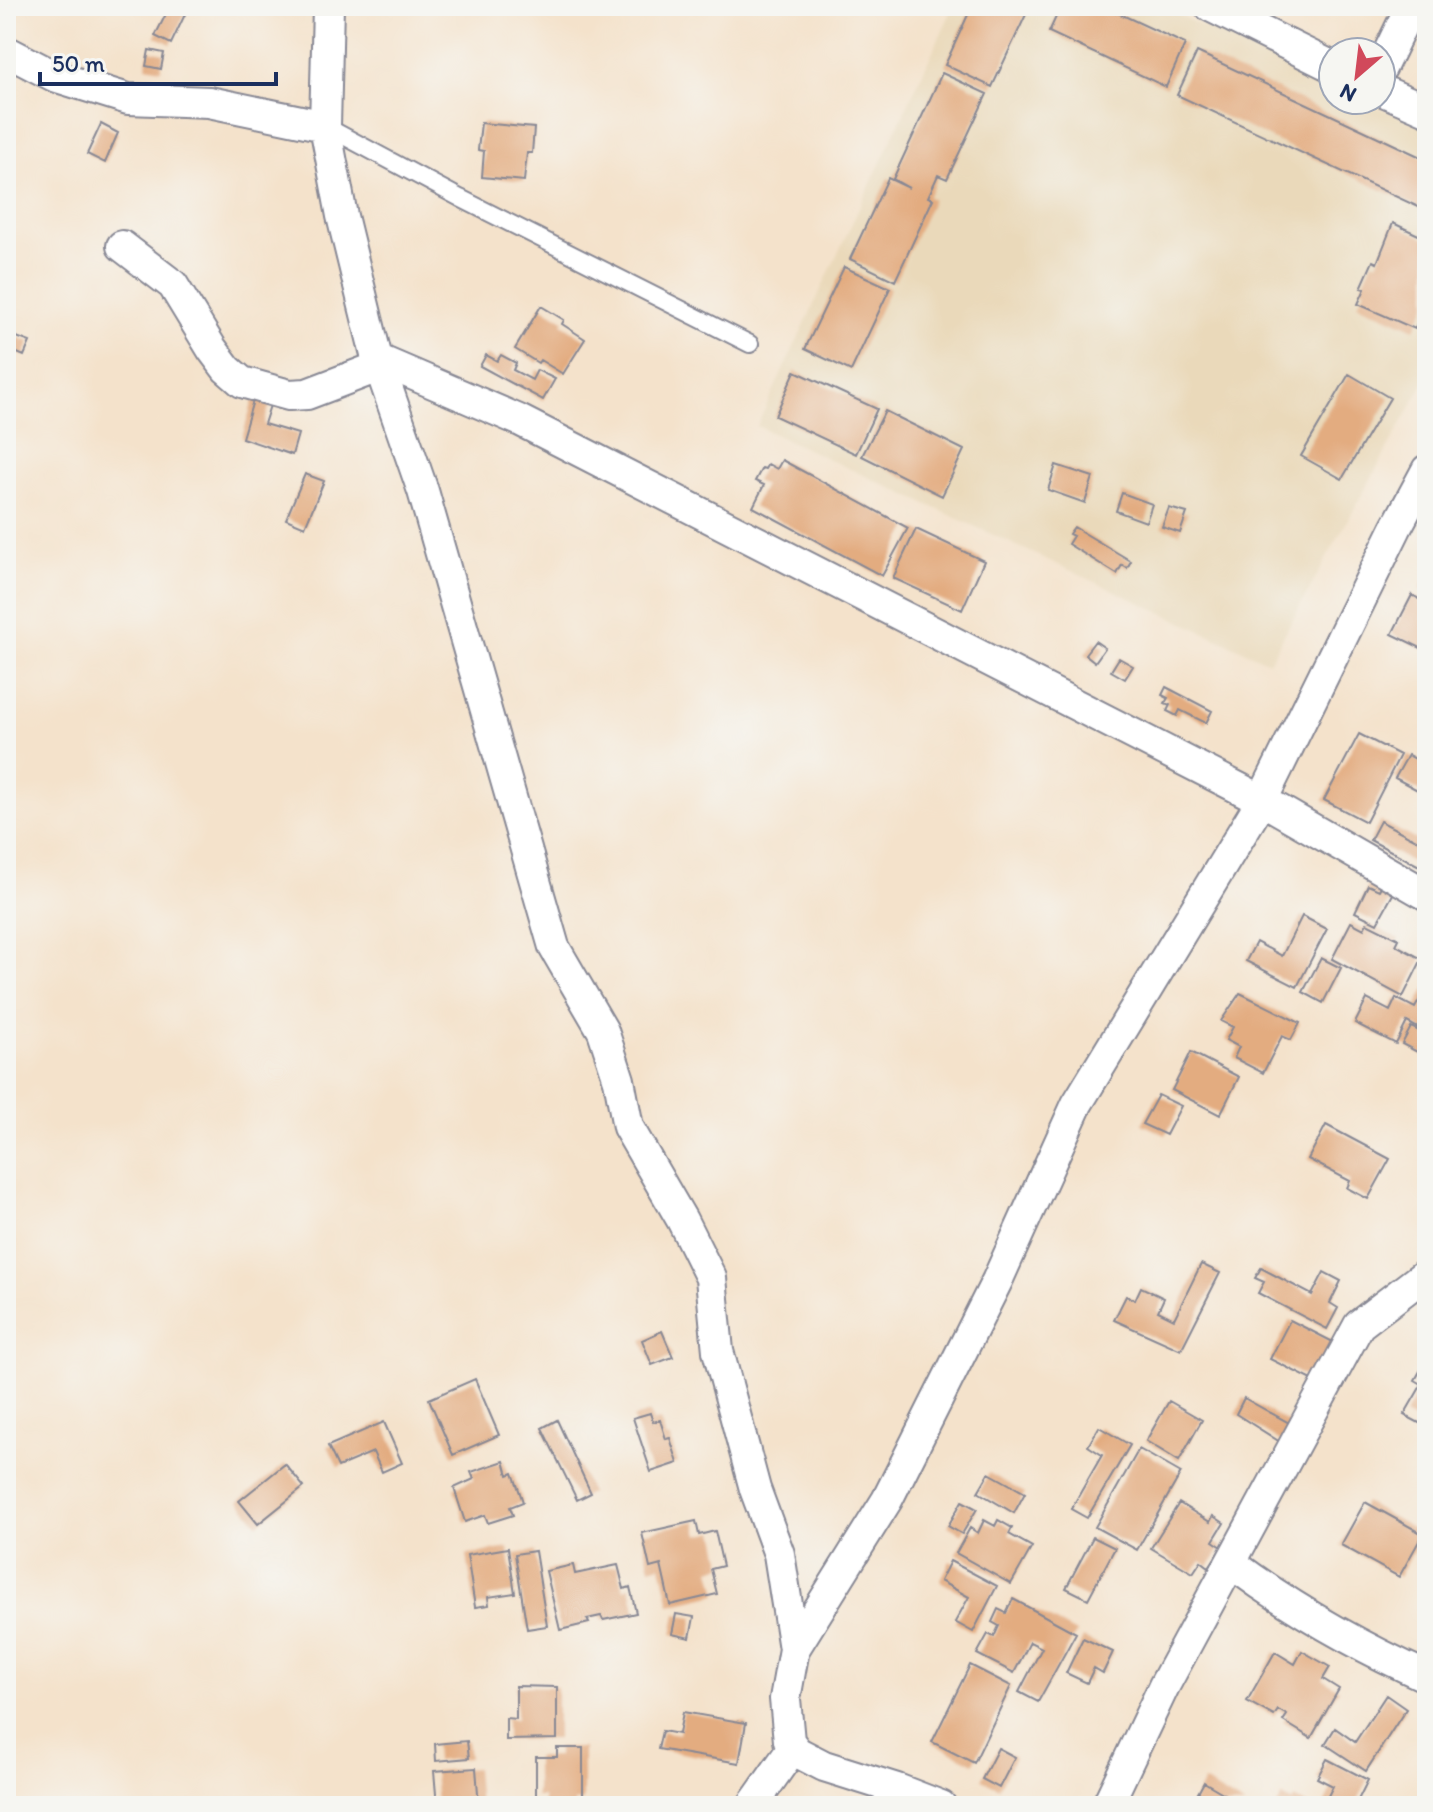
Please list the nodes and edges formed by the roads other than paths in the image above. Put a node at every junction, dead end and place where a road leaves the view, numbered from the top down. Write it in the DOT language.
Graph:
graph roads {
  1 [pos="328,6"];
  2 [pos="1210,6"];
  3 [pos="1411,6"];
  4 [pos="1396,36"];
  5 [pos="6,51"];
  6 [pos="1317,59"];
  7 [pos="1397,97"];
  8 [pos="1427,110"];
  9 [pos="325,126"];
  10 [pos="122,246"];
  11 [pos="750,344"];
  12 [pos="377,359"];
  13 [pos="1427,470"];
  14 [pos="1262,800"];
  15 [pos="1427,895"];
  16 [pos="1427,1273"];
  17 [pos="1231,1563"];
  18 [pos="794,1649"];
  19 [pos="1427,1677"];
  20 [pos="793,1748"];
  21 [pos="752,1806"];
  22 [pos="941,1806"];
  23 [pos="1107,1806"];
  1 -- 9 [label="street"];
  2 -- 6 [label="street"];
  3 -- 4 [label="street"];
  5 -- 9 [label="street"];
  7 -- 8 [label="street"];
  9 -- 11 [label="lane"];
  9 -- 12 [label="street"];
  10 -- 12 [label="street"];
  12 -- 14 [label="street"];
  12 -- 18 [label="street"];
  13 -- 14 [label="street"];
  14 -- 15 [label="street"];
  14 -- 18 [label="street"];
  16 -- 17 [label="street"];
  17 -- 19 [label="street"];
  17 -- 23 [label="street"];
  18 -- 20 [label="street"];
  20 -- 21 [label="street"];
  20 -- 22 [label="street"];
}
